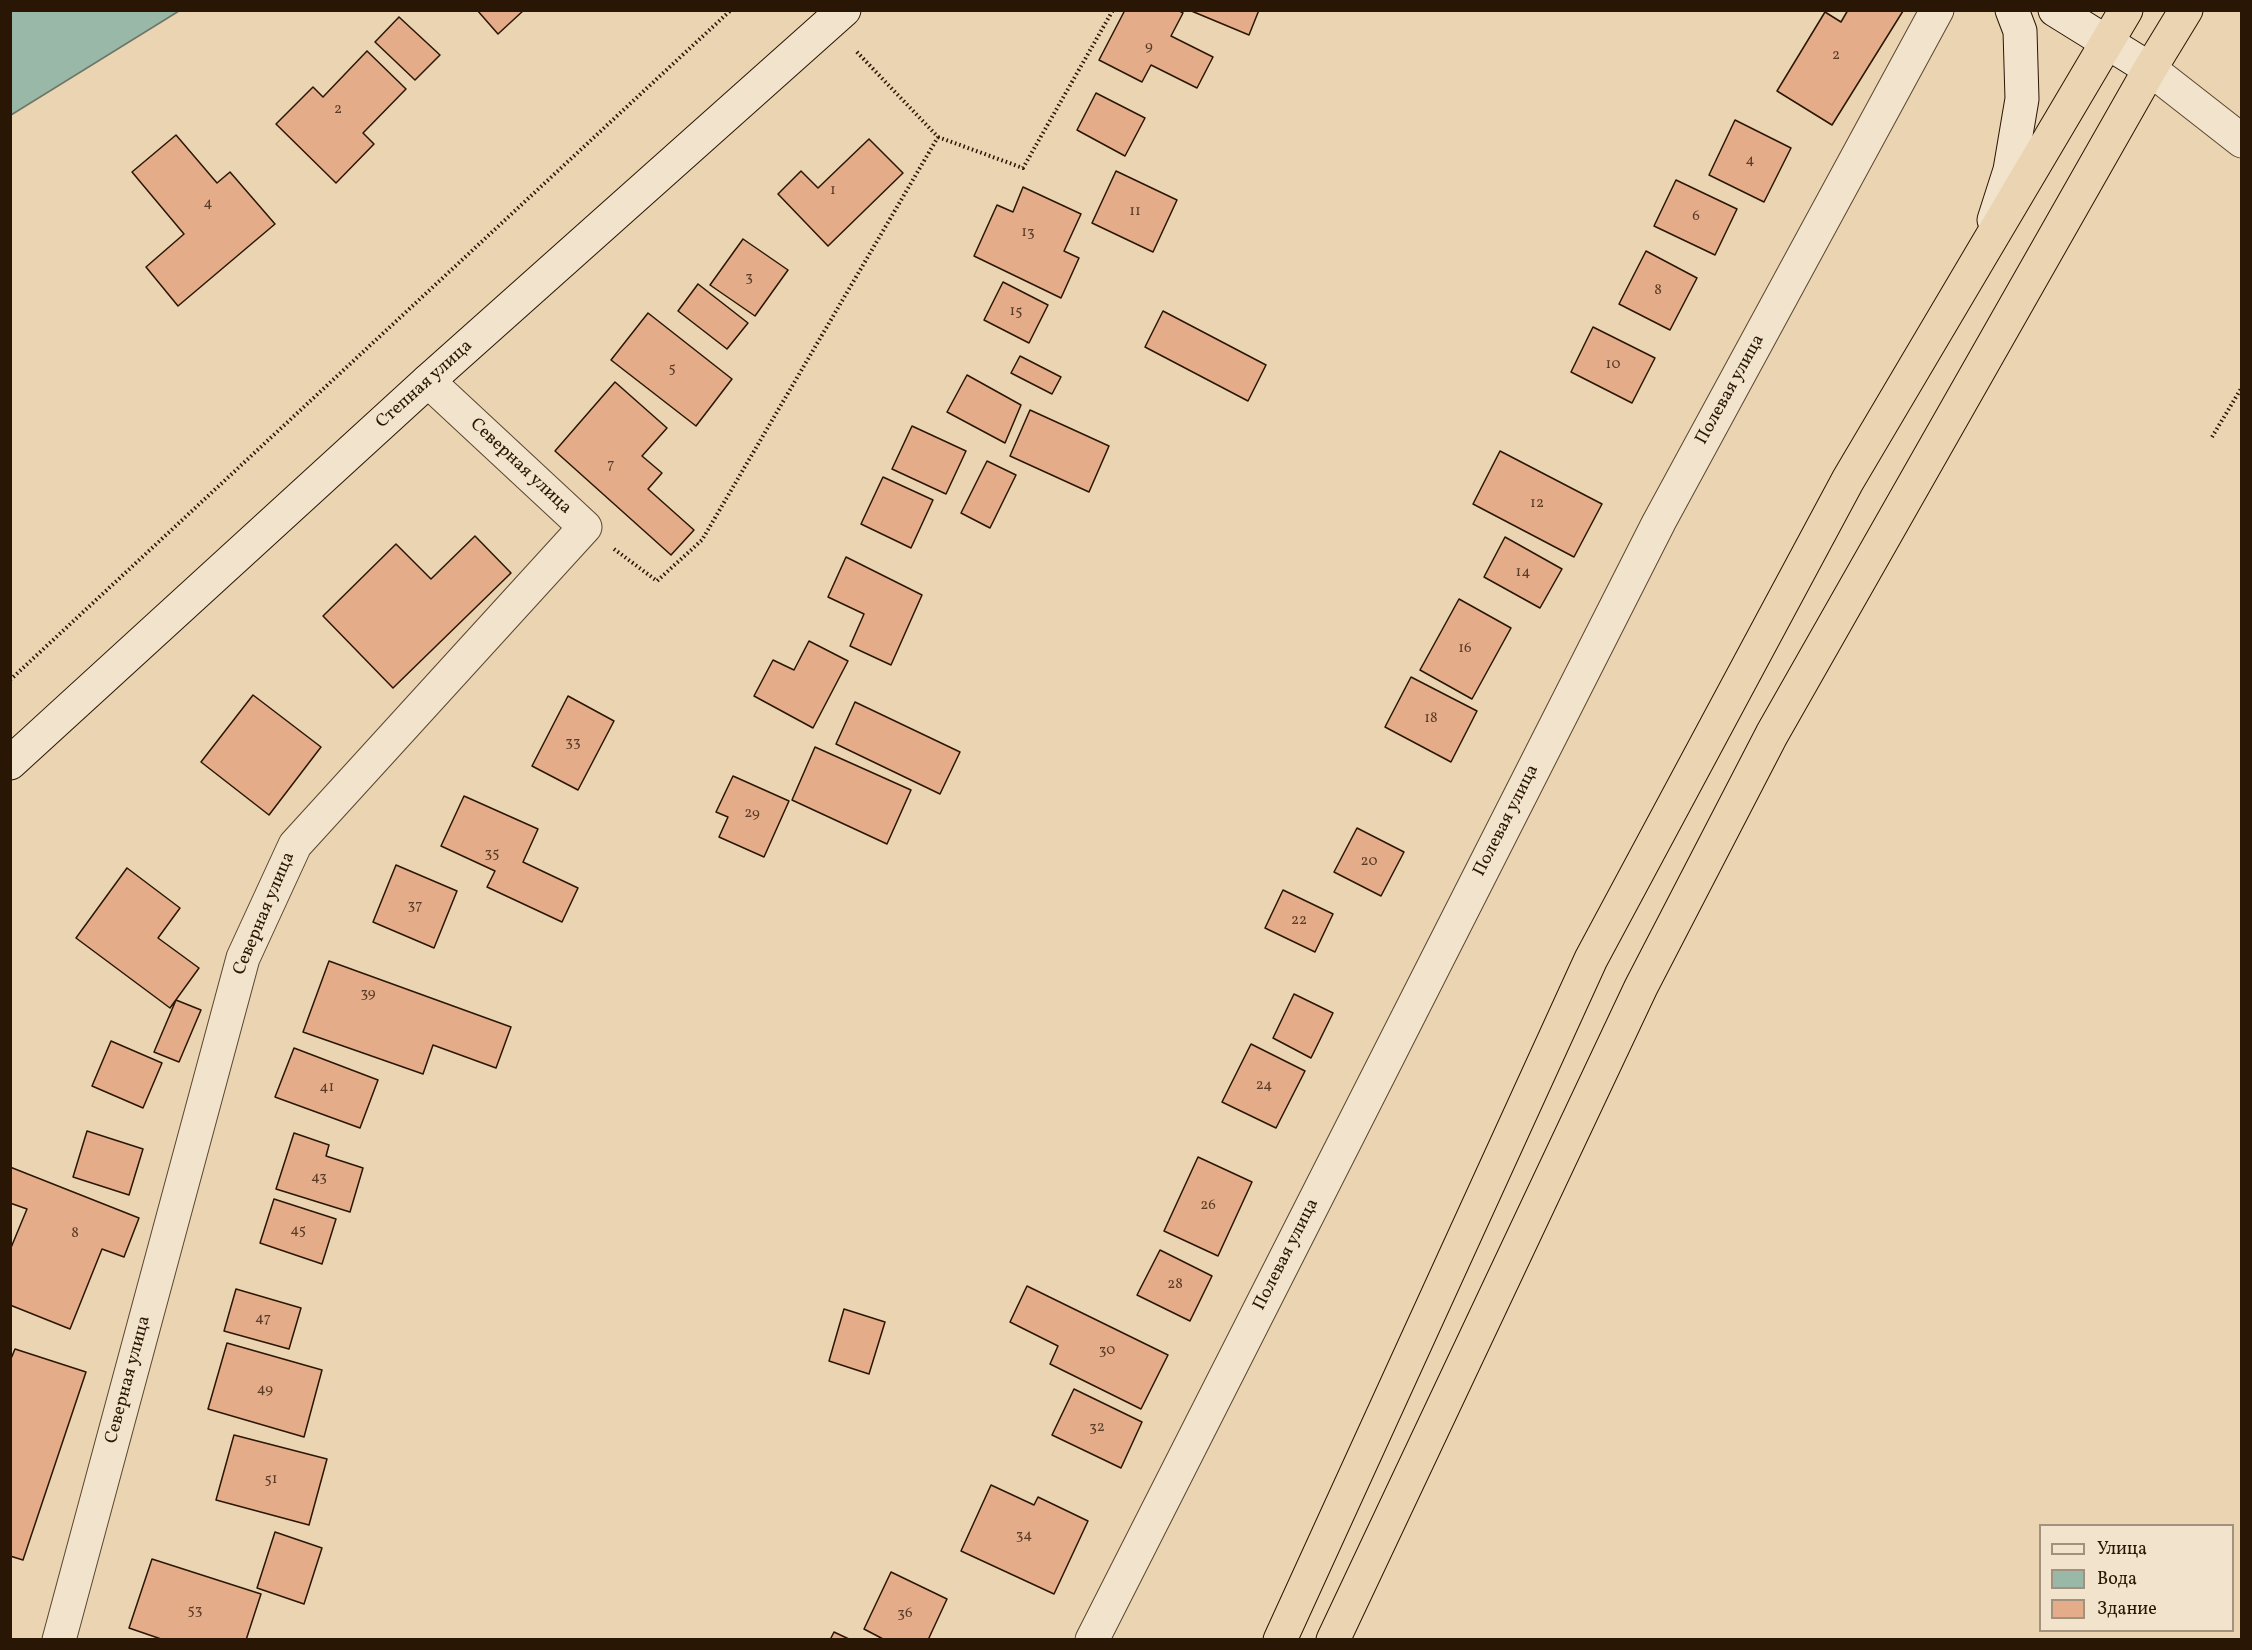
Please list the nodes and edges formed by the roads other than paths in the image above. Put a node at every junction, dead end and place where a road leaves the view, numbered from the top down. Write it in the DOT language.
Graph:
graph roads {
  1 [pos="1937,10"];
  2 [pos="2012,10"];
  3 [pos="2055,10"];
  4 [pos="2126,10"];
  5 [pos="2186,10"];
  6 [pos="837,17"];
  7 [pos="2107,42"];
  8 [pos="2150,69"];
  9 [pos="2241,141"];
  10 [pos="1985,247"];
  11 [pos="428,381"];
  12 [pos="10,763"];
  13 [pos="58,1640"];
  14 [pos="1092,1640"];
  15 [pos="1281,1640"];
  16 [pos="1333,1640"];
  1 -- 14 [label="street, Полевая улица"];
  2 -- 10 [label="street"];
  3 -- 7 [label="street"];
  4 -- 7 [label="highway"];
  5 -- 8 [label="highway"];
  6 -- 11 [label="street, Степная улица"];
  7 -- 8 [label="street"];
  7 -- 10 [label="highway"];
  8 -- 9 [label="street"];
  8 -- 16 [label="highway"];
  10 -- 15 [label="highway"];
  11 -- 12 [label="street, Степная улица"];
  11 -- 13 [label="street, Северная улица"];
}
